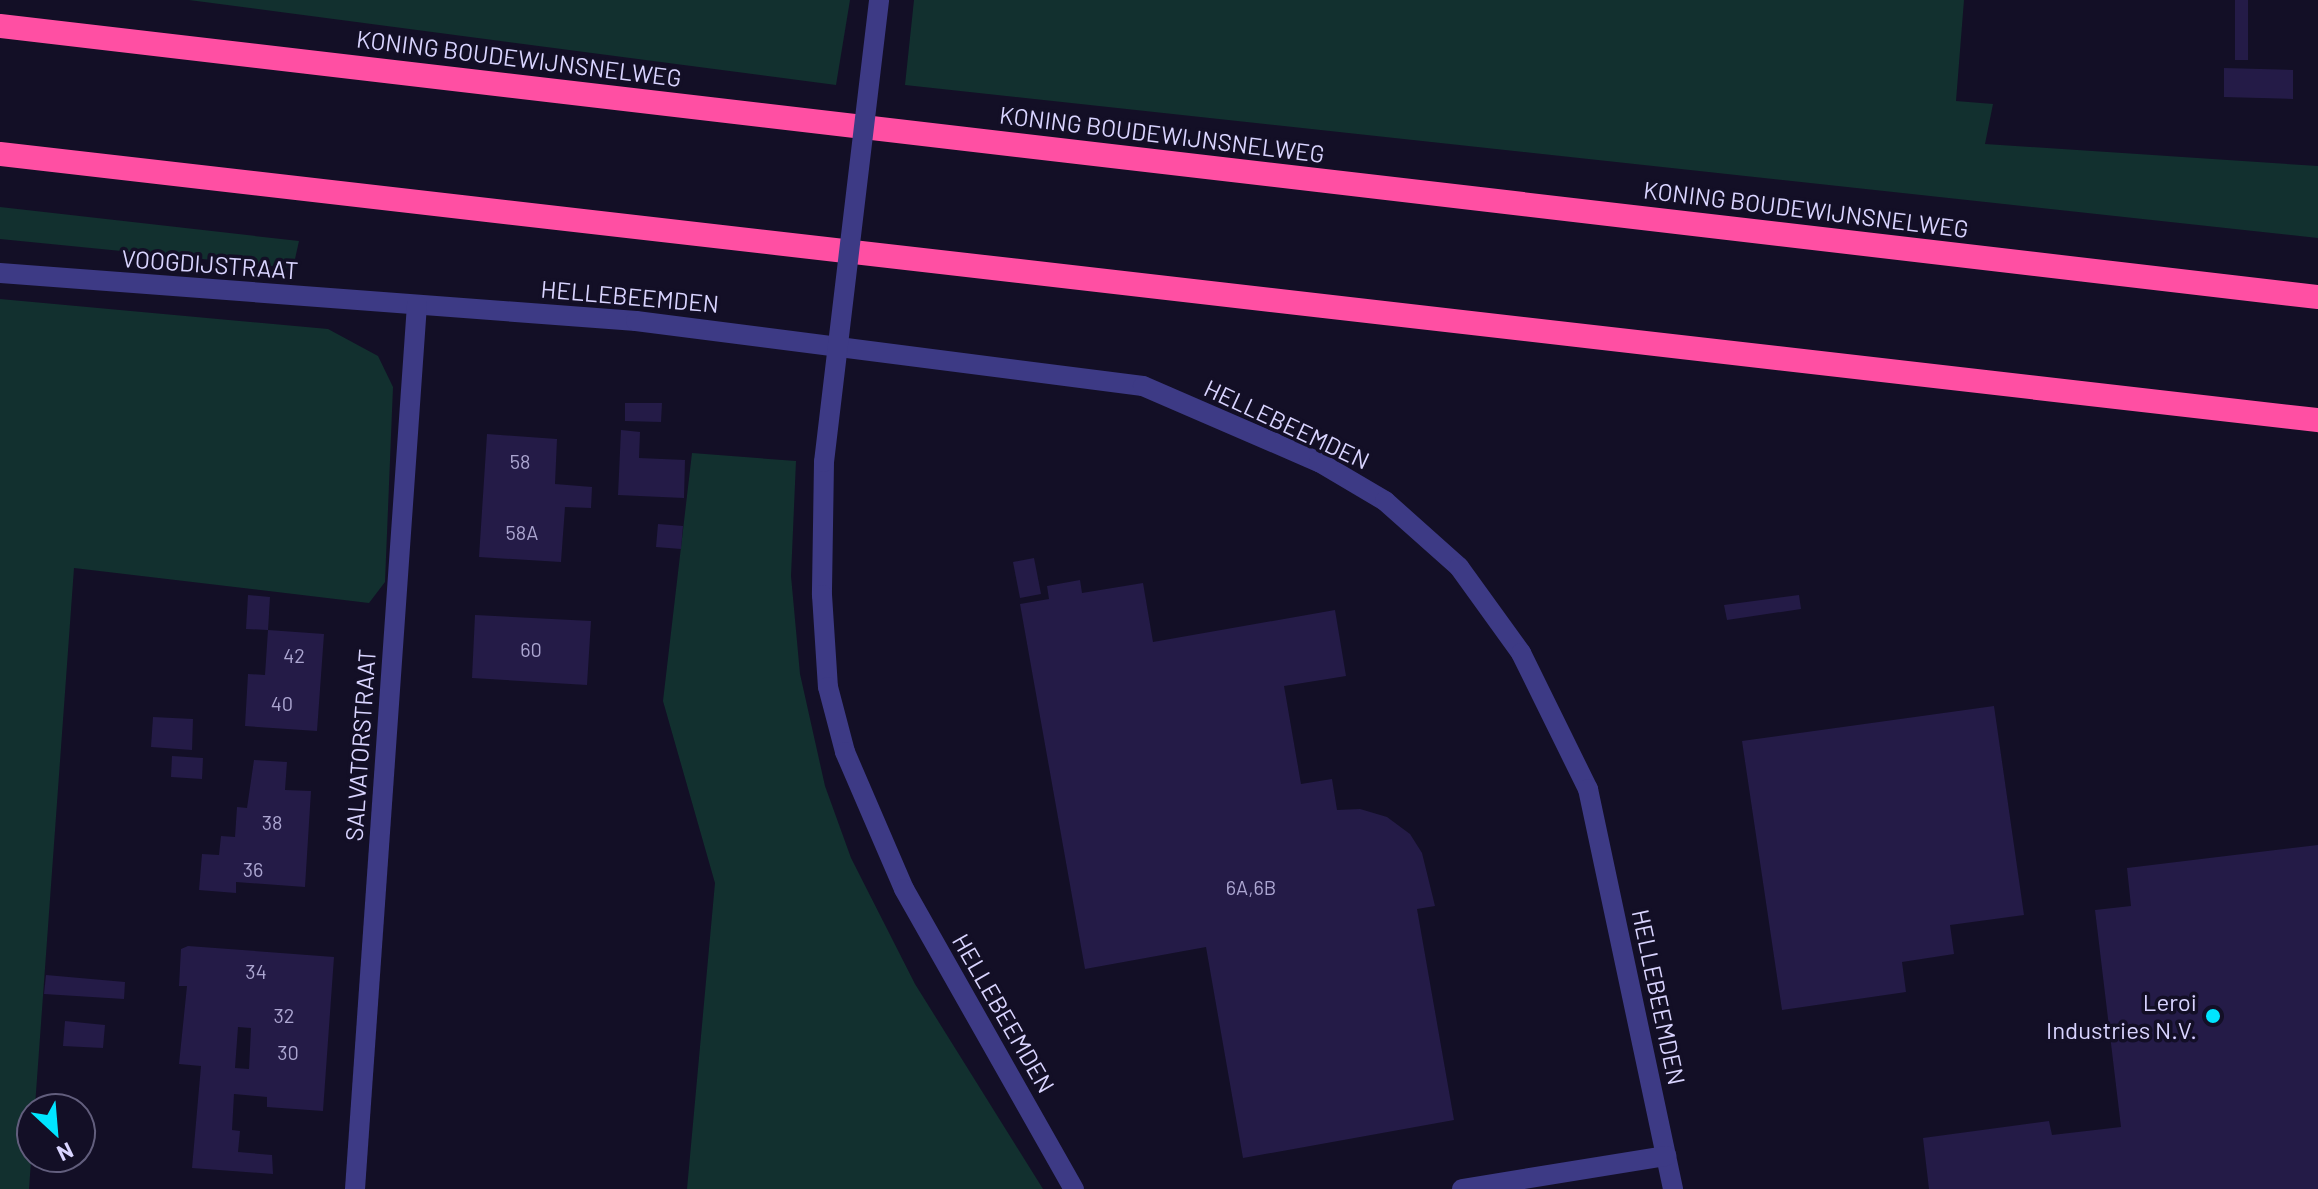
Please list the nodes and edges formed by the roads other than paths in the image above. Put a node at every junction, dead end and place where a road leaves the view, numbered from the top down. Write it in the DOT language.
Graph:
graph roads {
  1 [pos="879,0"];
  2 [pos="0,26"];
  3 [pos="0,154"];
  4 [pos="0,273"];
  5 [pos="2318,297"];
  6 [pos="417,305"];
  7 [pos="2318,420"];
  8 [pos="1666,1156"];
  9 [pos="355,1189"];
  10 [pos="1074,1189"];
  11 [pos="1462,1189"];
  12 [pos="1673,1189"];
  1 -- 10 [label="street, HELLEBEEMDEN, bridge"];
  2 -- 5 [label="highway, KONING BOUDEWIJNSNELWEG"];
  3 -- 7 [label="highway"];
  4 -- 6 [label="street, VOOGDIJSTRAAT"];
  6 -- 8 [label="street, HELLEBEEMDEN"];
  6 -- 9 [label="street, SALVATORSTRAAT"];
  8 -- 11 [label="street"];
  8 -- 12 [label="street, HELLEBEEMDEN"];
}
